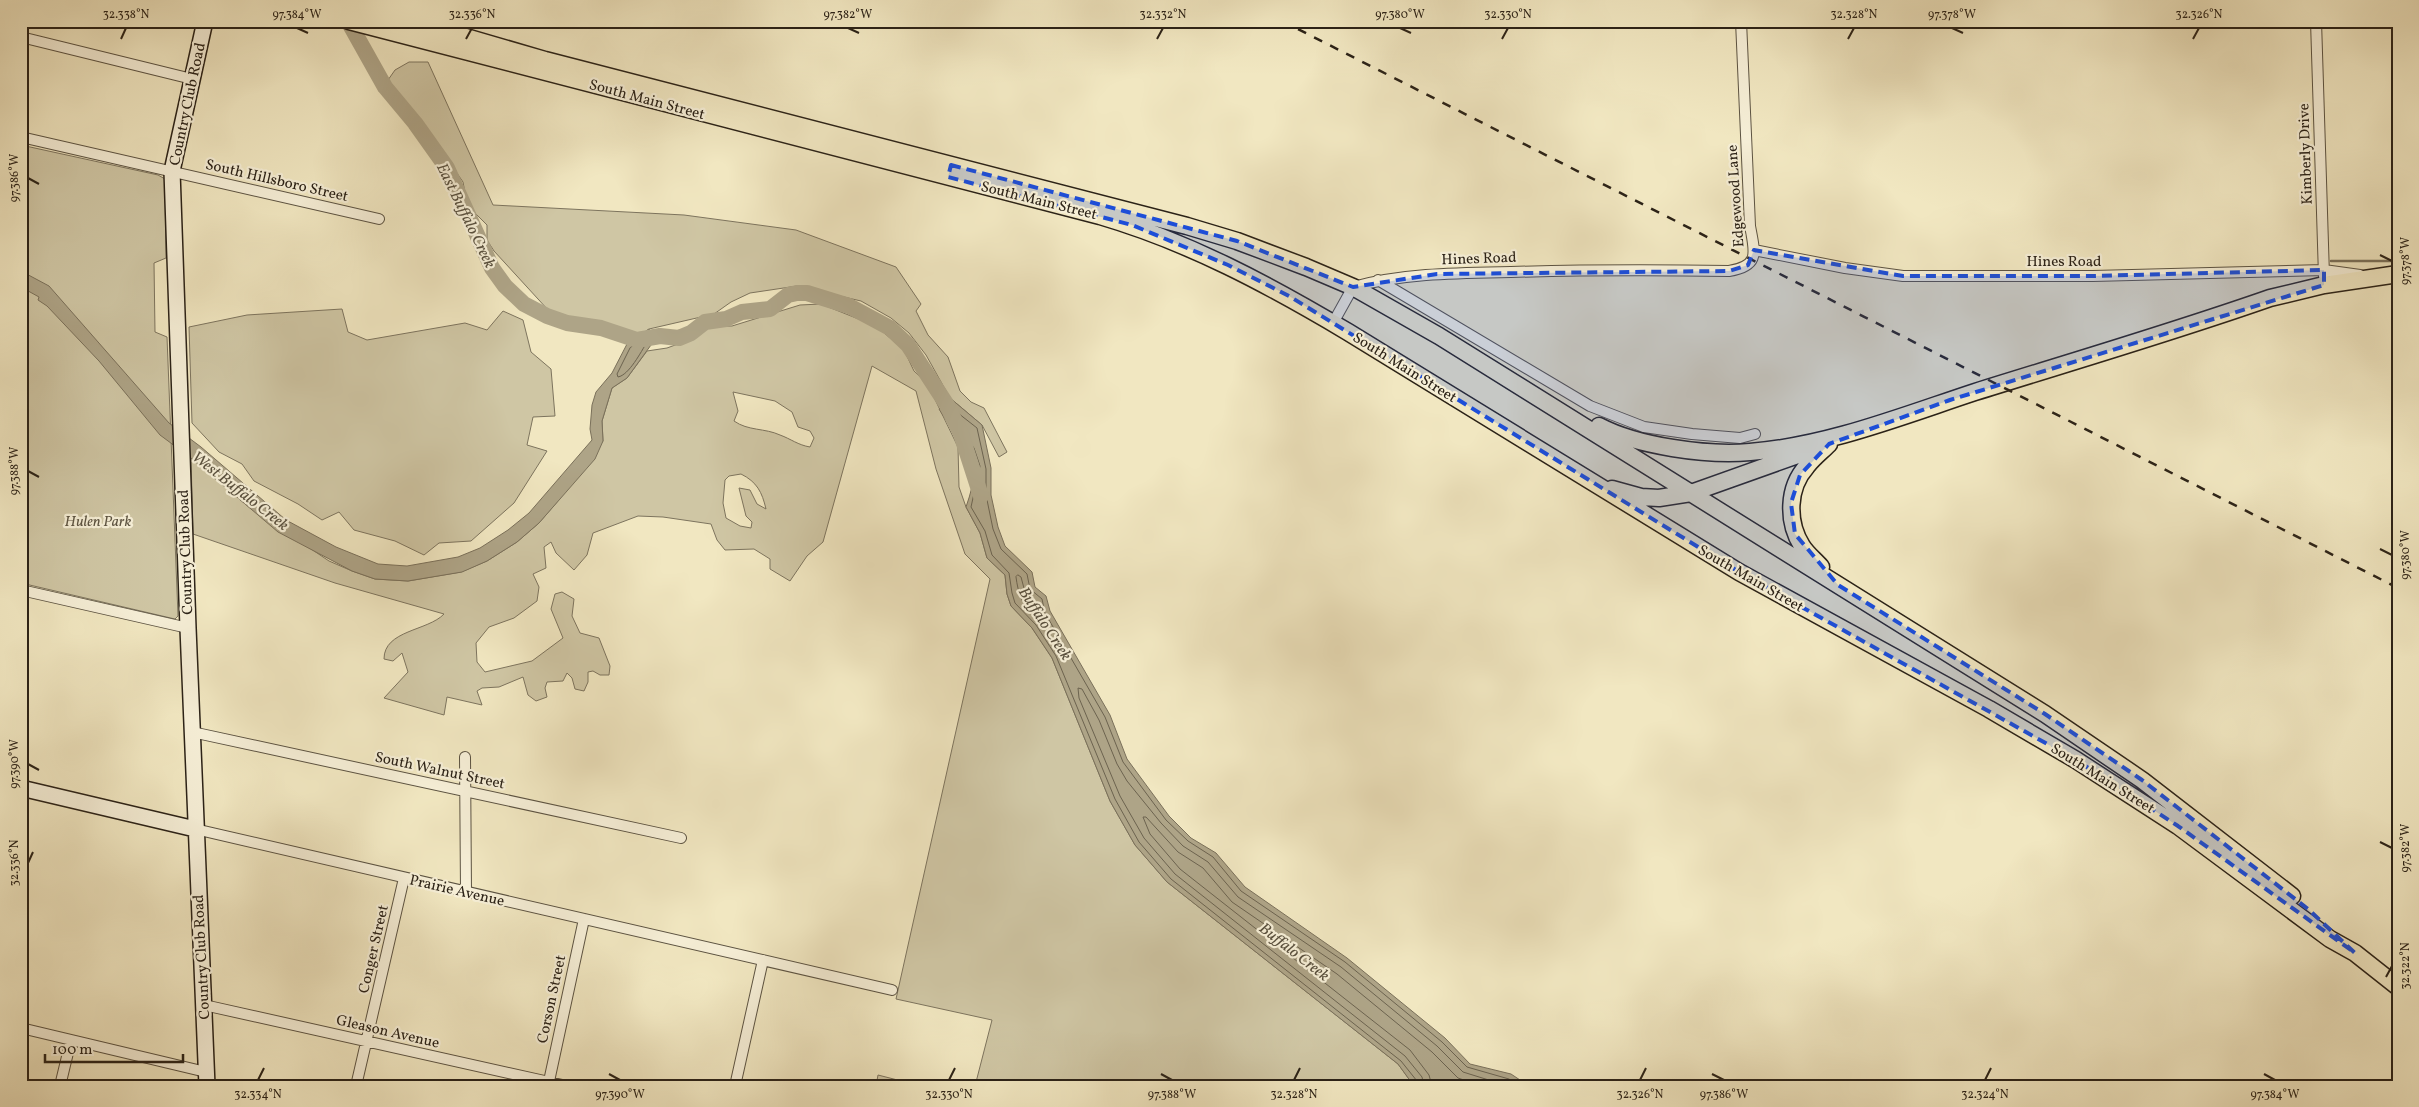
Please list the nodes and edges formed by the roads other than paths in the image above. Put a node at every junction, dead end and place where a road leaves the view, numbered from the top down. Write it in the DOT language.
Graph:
graph roads {
  1 [pos="205,21"];
  2 [pos="350,21"];
  3 [pos="411,21"];
  4 [pos="1741,21"];
  5 [pos="2316,21"];
  6 [pos="432,35"];
  7 [pos="21,37"];
  8 [pos="192,78"];
  9 [pos="21,137"];
  10 [pos="172,171"];
  11 [pos="949,171"];
  12 [pos="379,219"];
  13 [pos="1754,250"];
  14 [pos="1647,270"];
  15 [pos="2398,274"];
  16 [pos="2329,279"];
  17 [pos="1378,280"];
  18 [pos="1352,287"];
  19 [pos="1333,323"];
  20 [pos="1562,412"];
  21 [pos="1901,417"];
  22 [pos="1755,434"];
  23 [pos="1829,444"];
  24 [pos="1596,485"];
  25 [pos="1691,493"];
  26 [pos="1838,585"];
  27 [pos="21,590"];
  28 [pos="188,628"];
  29 [pos="192,732"];
  30 [pos="465,757"];
  31 [pos="21,788"];
  32 [pos="466,790"];
  33 [pos="196,829"];
  34 [pos="681,838"];
  35 [pos="404,878"];
  36 [pos="466,891"];
  37 [pos="584,919"];
  38 [pos="2355,953"];
  39 [pos="763,960"];
  40 [pos="2398,987"];
  41 [pos="892,990"];
  42 [pos="204,1005"];
  43 [pos="21,1028"];
  44 [pos="71,1040"];
  45 [pos="367,1042"];
  46 [pos="207,1079"];
  47 [pos="548,1084"];
  48 [pos="60,1086"];
  49 [pos="356,1086"];
  50 [pos="567,1086"];
  51 [pos="735,1086"];
  1 -- 8 [label="main road, Country Club Road"];
  2 -- 6 [label="main road, South Main Street"];
  3 -- 6 [label="main road, South Main Street"];
  4 -- 13 [label="street, Edgewood Lane"];
  5 -- 16 [label="street, Kimberly Drive"];
  6 -- 11 [label="main road, South Main Street"];
  7 -- 8 [label="street"];
  8 -- 10 [label="main road, Country Club Road"];
  9 -- 10 [label="street, South Hillsboro Street"];
  10 -- 12 [label="street, South Hillsboro Street"];
  10 -- 28 [label="main road, Country Club Road"];
  11 -- 18 [label="main road, South Main Street"];
  11 -- 19 [label="main road, South Main Street"];
  13 -- 14 [label="street, Edgewood Lane"];
  13 -- 16 [label="street, Hines Road"];
  14 -- 17 [label="street, Hines Road"];
  15 -- 16 [label="main road"];
  16 -- 21 [label="main road"];
  17 -- 18 [label="street, Hines Road"];
  17 -- 22 [label="street"];
  18 -- 19 [label="street"];
  18 -- 20 [label="main road, South Main Street"];
  19 -- 24 [label="main road, South Main Street"];
  20 -- 21 [label="main road"];
  20 -- 25 [label="main road, South Main Street"];
  21 -- 23 [label="main road"];
  23 -- 25 [label="main road"];
  23 -- 26 [label="main road"];
  24 -- 25 [label="main road"];
  24 -- 38 [label="main road, South Main Street"];
  25 -- 26 [label="main road, South Main Street"];
  26 -- 38 [label="main road, South Main Street"];
  27 -- 28 [label="street"];
  28 -- 29 [label="main road, Country Club Road"];
  29 -- 32 [label="street, South Walnut Street"];
  29 -- 33 [label="main road, Country Club Road"];
  30 -- 32 [label="street"];
  31 -- 33 [label="main road, Prairie Avenue"];
  32 -- 34 [label="street, South Walnut Street"];
  32 -- 36 [label="street"];
  33 -- 35 [label="street, Prairie Avenue"];
  33 -- 42 [label="main road, Country Club Road"];
  35 -- 36 [label="street, Prairie Avenue"];
  35 -- 45 [label="street, Conger Street"];
  36 -- 37 [label="street, Prairie Avenue"];
  37 -- 39 [label="street, Prairie Avenue"];
  37 -- 47 [label="street, Corson Street"];
  38 -- 40 [label="main road, South Main Street"];
  39 -- 41 [label="street, Prairie Avenue"];
  39 -- 51 [label="street"];
  42 -- 45 [label="street, Gleason Avenue"];
  42 -- 46 [label="main road, Country Club Road"];
  43 -- 44 [label="street"];
  44 -- 46 [label="street"];
  44 -- 48 [label="street"];
  45 -- 47 [label="street, Gleason Avenue"];
  45 -- 49 [label="street, Conger Street"];
  47 -- 50 [label="street, Gleason Avenue"];
}
